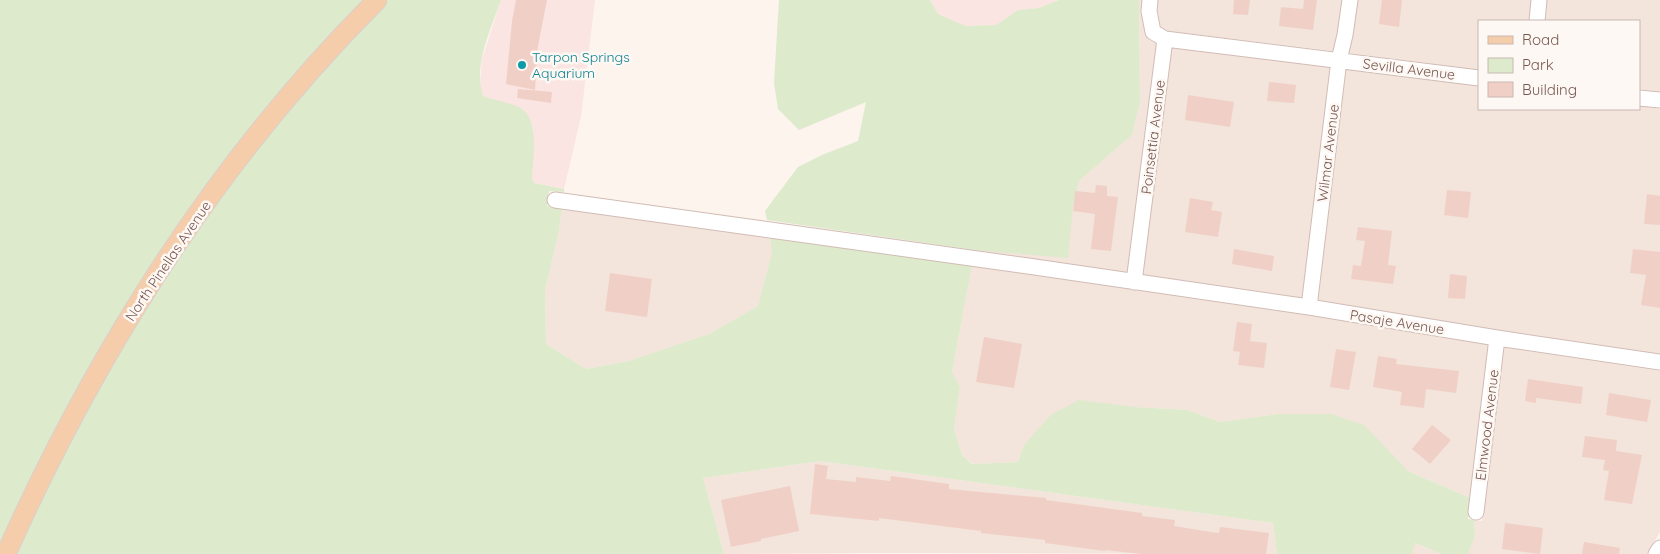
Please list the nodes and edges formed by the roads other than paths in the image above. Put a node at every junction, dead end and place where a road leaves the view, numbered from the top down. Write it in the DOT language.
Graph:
graph roads {
  1 [pos="377,0"];
  2 [pos="1150,0"];
  3 [pos="1350,0"];
  4 [pos="1539,0"];
  5 [pos="1536,20"];
  6 [pos="1165,39"];
  7 [pos="1339,60"];
  8 [pos="1478,78"];
  9 [pos="1640,98"];
  10 [pos="1660,100"];
  11 [pos="555,200"];
  12 [pos="1134,282"];
  13 [pos="1309,307"];
  14 [pos="1497,338"];
  15 [pos="1660,362"];
  16 [pos="1476,512"];
  17 [pos="1660,548"];
  18 [pos="6,554"];
  19 [pos="1656,554"];
  1 -- 18 [label="main road, North Pinellas Avenue"];
  2 -- 6 [label="street"];
  3 -- 7 [label="street, Wilmar Avenue"];
  4 -- 5 [label="street"];
  6 -- 7 [label="street"];
  6 -- 12 [label="street, Poinsettia Avenue"];
  7 -- 8 [label="street, Sevilla Avenue"];
  7 -- 13 [label="street, Wilmar Avenue"];
  9 -- 10 [label="street"];
  11 -- 12 [label="street, Pasaje Avenue"];
  12 -- 13 [label="street, Pasaje Avenue"];
  13 -- 14 [label="street, Pasaje Avenue"];
  14 -- 15 [label="street, Pasaje Avenue"];
  14 -- 16 [label="street, Elmwood Avenue"];
  17 -- 19 [label="street"];
}
